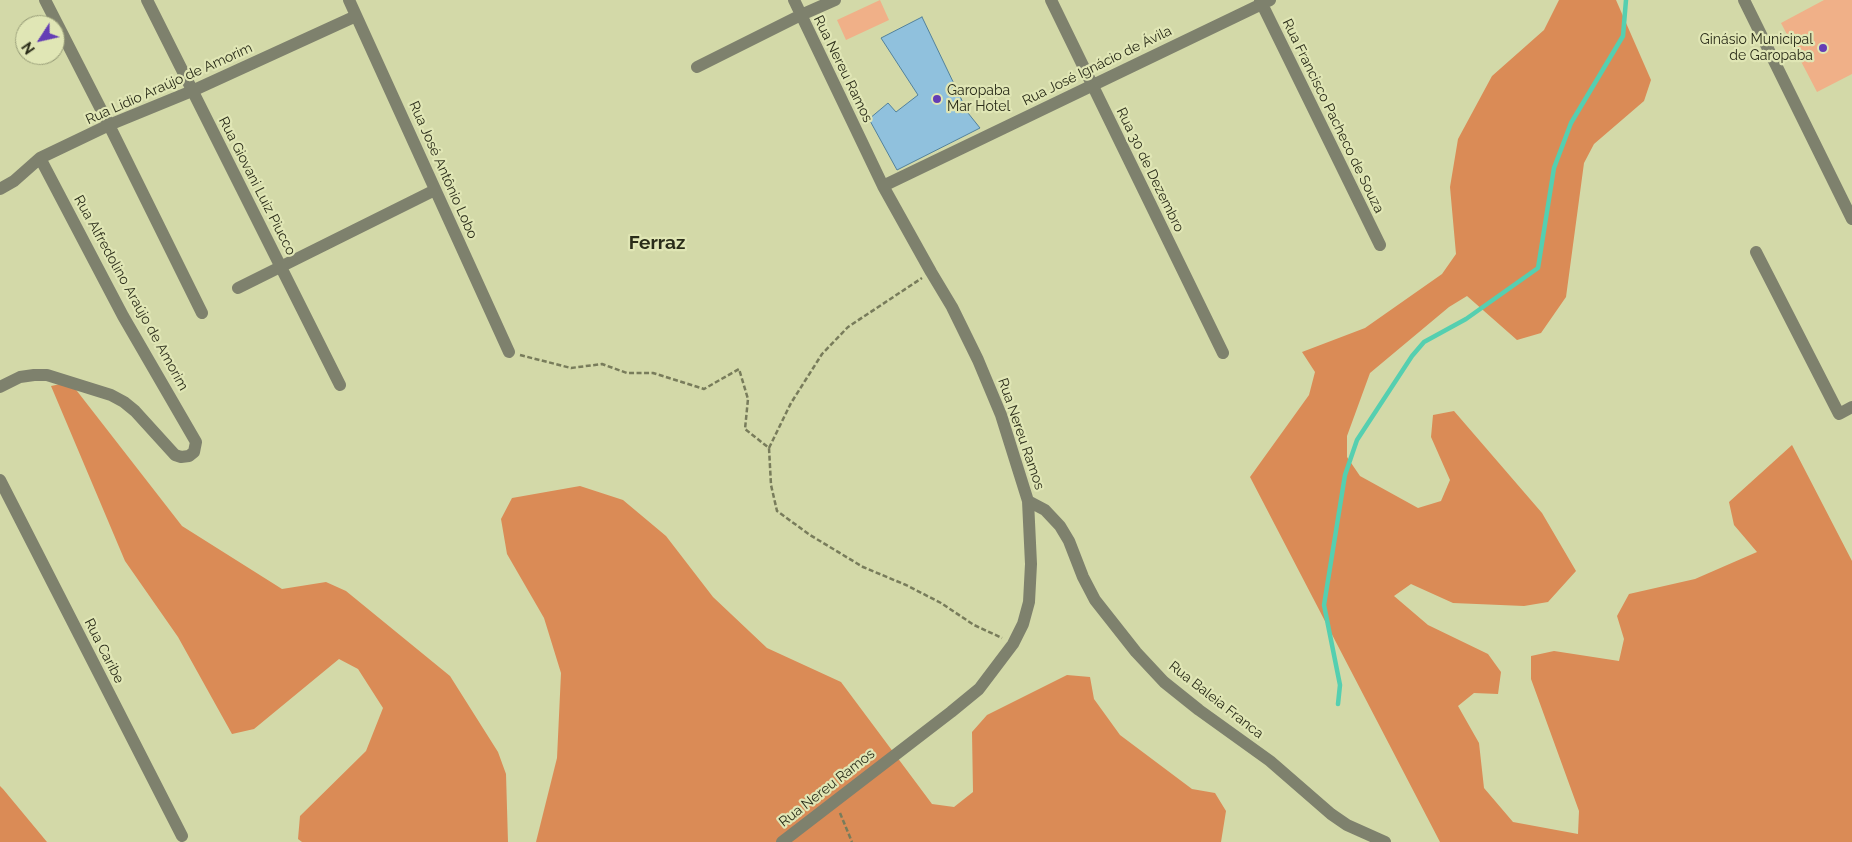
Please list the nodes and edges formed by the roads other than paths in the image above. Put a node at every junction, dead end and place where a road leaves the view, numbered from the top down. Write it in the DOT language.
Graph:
graph roads {
  1 [pos="44,0"];
  2 [pos="147,0"];
  3 [pos="349,0"];
  4 [pos="794,0"];
  5 [pos="835,0"];
  6 [pos="1051,0"];
  7 [pos="1744,0"];
  8 [pos="1264,1"];
  9 [pos="801,14"];
  10 [pos="356,16"];
  11 [pos="697,67"];
  12 [pos="1092,85"];
  13 [pos="192,91"];
  14 [pos="109,125"];
  15 [pos="40,158"];
  16 [pos="883,186"];
  17 [pos="0,189"];
  18 [pos="435,190"];
  19 [pos="1852,220"];
  20 [pos="1380,245"];
  21 [pos="1756,252"];
  22 [pos="281,267"];
  23 [pos="238,288"];
  24 [pos="202,313"];
  25 [pos="509,352"];
  26 [pos="1223,353"];
  27 [pos="340,385"];
  28 [pos="0,387"];
  29 [pos="1852,407"];
  30 [pos="0,480"];
  31 [pos="1028,501"];
  32 [pos="182,836"];
  33 [pos="782,842"];
  34 [pos="1385,842"];
  1 -- 14 [label="street"];
  2 -- 13 [label="street, Rua Giovani Luiz Piucco"];
  3 -- 10 [label="street, Rua José Antônio Lobo"];
  4 -- 9 [label="street, Rua Nereu Ramos"];
  5 -- 9 [label="street"];
  6 -- 12 [label="street, Rua 30 de Dezembro"];
  7 -- 19 [label="street"];
  8 -- 12 [label="street, Rua José Ignácio de Ávila"];
  8 -- 20 [label="street, Rua Francisco Pacheco de Souza"];
  9 -- 11 [label="street"];
  9 -- 16 [label="street, Rua Nereu Ramos"];
  10 -- 13 [label="street, Rua Lídio Araújo de Amorim"];
  10 -- 18 [label="street, Rua José Antônio Lobo"];
  12 -- 16 [label="street, Rua José Ignácio de Ávila"];
  12 -- 26 [label="street, Rua 30 de Dezembro"];
  13 -- 14 [label="street, Rua Lídio Araújo de Amorim"];
  13 -- 22 [label="street, Rua Giovani Luiz Piucco"];
  14 -- 15 [label="street, Rua Lídio Araújo de Amorim"];
  14 -- 24 [label="street"];
  15 -- 17 [label="street, Rua Lídio Araújo de Amorim"];
  15 -- 28 [label="street, Rua Alfredolino Araújo de Amorim"];
  16 -- 31 [label="street, Rua Nereu Ramos"];
  18 -- 22 [label="street"];
  18 -- 25 [label="street, Rua José Antônio Lobo"];
  21 -- 29 [label="street"];
  22 -- 23 [label="street"];
  22 -- 27 [label="street, Rua Giovani Luiz Piucco"];
  30 -- 32 [label="street, Rua Caribe"];
  31 -- 33 [label="street, Rua Nereu Ramos"];
  31 -- 34 [label="street, Rua Baleia Franca"];
}
